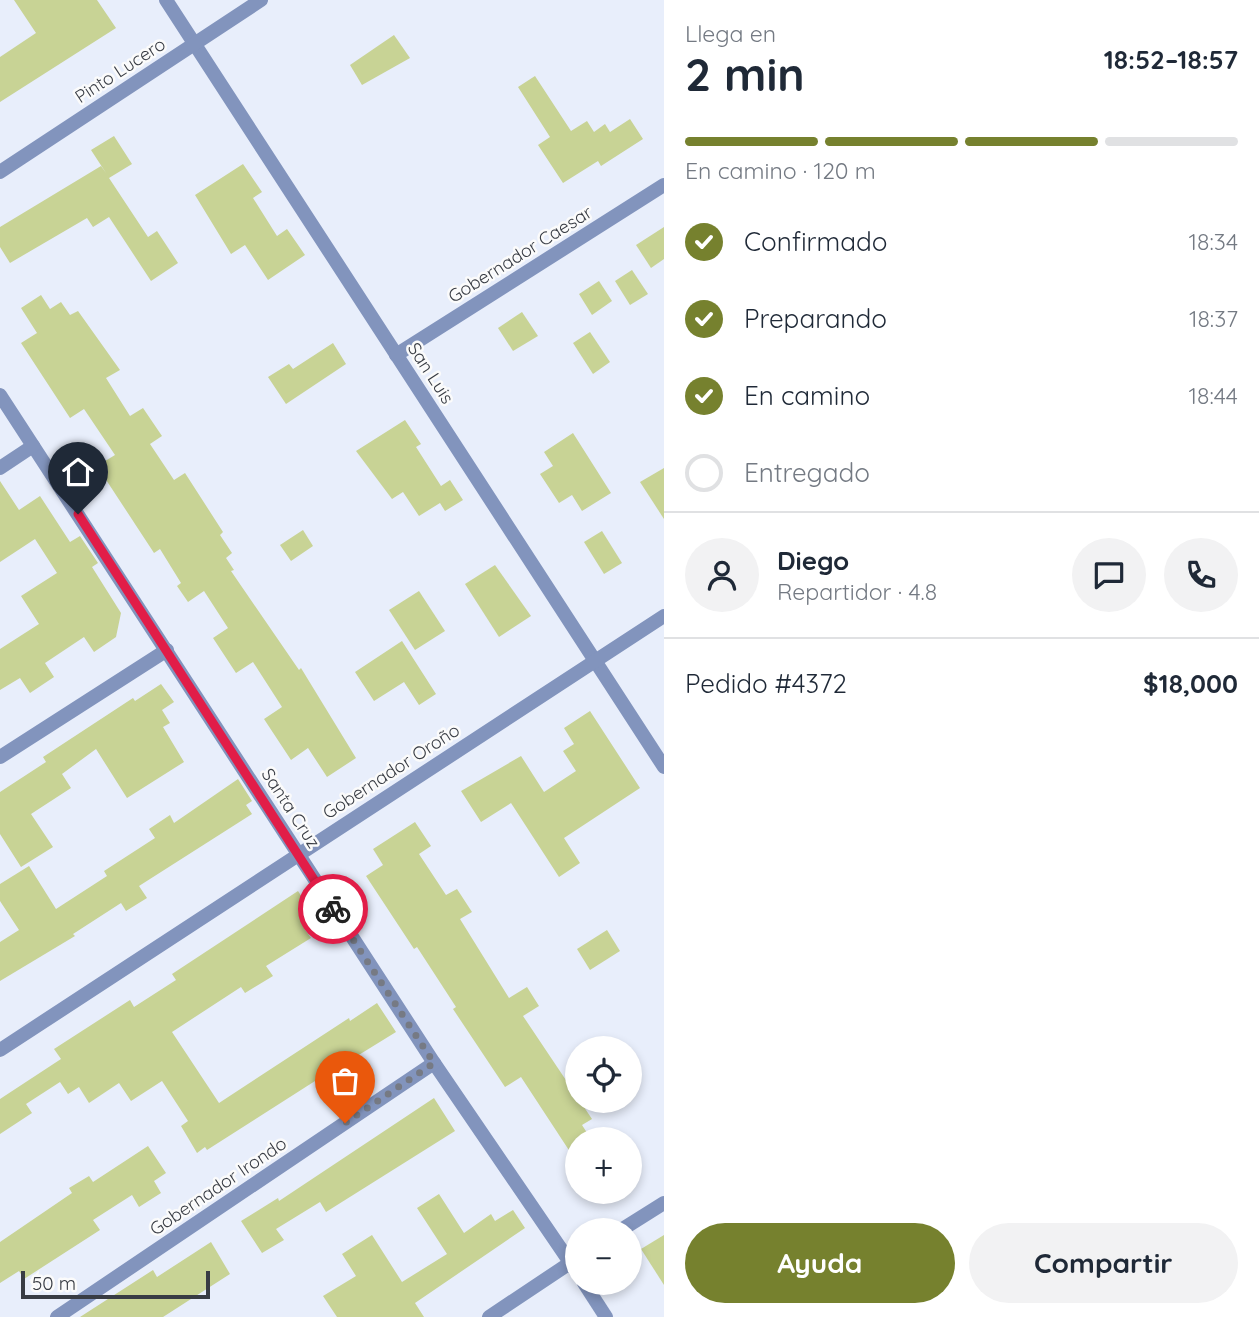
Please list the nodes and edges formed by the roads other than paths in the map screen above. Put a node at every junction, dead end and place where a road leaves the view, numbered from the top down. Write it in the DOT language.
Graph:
graph roads {
  1 [pos="166,0"];
  2 [pos="261,0"];
  3 [pos="194,44"];
  4 [pos="0,172"];
  5 [pos="664,185"];
  6 [pos="396,355"];
  7 [pos="0,395"];
  8 [pos="33,446"];
  9 [pos="0,468"];
  10 [pos="664,617"];
  11 [pos="167,650"];
  12 [pos="595,660"];
  13 [pos="0,757"];
  14 [pos="664,767"];
  15 [pos="298,855"];
  16 [pos="0,1050"];
  17 [pos="434,1063"];
  18 [pos="664,1203"];
  19 [pos="640,1218"];
  20 [pos="565,1251"];
  21 [pos="565,1271"];
  22 [pos="591,1295"];
  23 [pos="57,1317"];
  24 [pos="489,1317"];
  25 [pos="606,1317"];
  1 -- 3 [label="street, San Luis"];
  2 -- 3 [label="street, Pinto Lucero"];
  3 -- 4 [label="street, Pinto Lucero"];
  3 -- 6 [label="street, San Luis"];
  5 -- 6 [label="street, Gobernador Caesar"];
  6 -- 12 [label="street, San Luis"];
  7 -- 8 [label="street, Santa Cruz"];
  8 -- 9 [label="street"];
  8 -- 11 [label="street, Santa Cruz"];
  10 -- 12 [label="street, Gobernador Oroño"];
  11 -- 13 [label="street"];
  11 -- 15 [label="street, Santa Cruz"];
  12 -- 14 [label="street, San Luis"];
  12 -- 15 [label="street, Gobernador Oroño"];
  15 -- 16 [label="street, Gobernador Oroño"];
  15 -- 17 [label="street, Santa Cruz"];
  17 -- 20 [label="street, Santa Cruz"];
  17 -- 23 [label="street, Gobernador Irondo"];
  18 -- 19 [label="street"];
  21 -- 24 [label="street"];
  22 -- 25 [label="street"];
}
